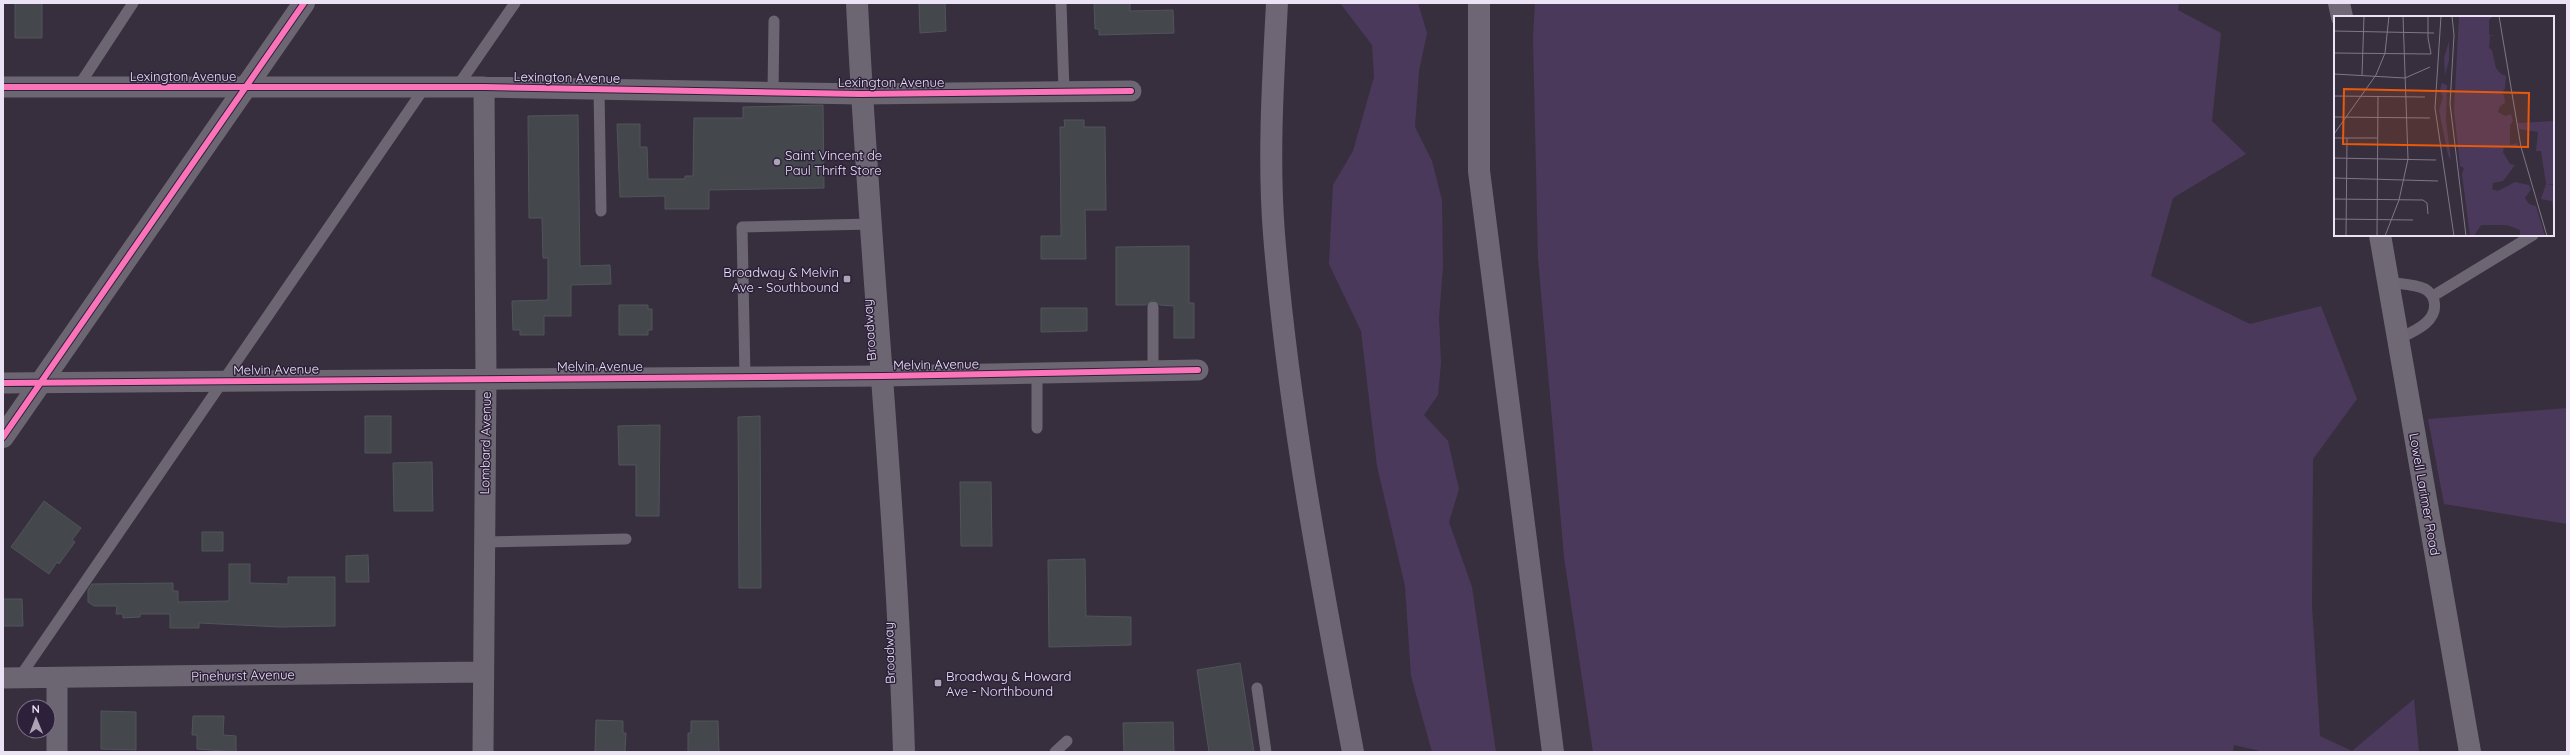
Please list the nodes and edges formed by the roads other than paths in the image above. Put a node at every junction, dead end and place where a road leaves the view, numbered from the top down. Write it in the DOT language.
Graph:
graph roads {
  1 [pos="133,3"];
  2 [pos="304,3"];
  3 [pos="515,3"];
  4 [pos="857,3"];
  5 [pos="1061,3"];
  6 [pos="1277,3"];
  7 [pos="1479,3"];
  8 [pos="2340,3"];
  9 [pos="2342,16"];
  10 [pos="774,22"];
  11 [pos="3,87"];
  12 [pos="78,87"];
  13 [pos="248,87"];
  14 [pos="425,87"];
  15 [pos="457,87"];
  16 [pos="484,87"];
  17 [pos="599,89"];
  18 [pos="1064,91"];
  19 [pos="1131,91"];
  20 [pos="773,92"];
  21 [pos="861,94"];
  22 [pos="601,212"];
  23 [pos="872,224"];
  24 [pos="2380,236"];
  25 [pos="2531,236"];
  26 [pos="2388,282"];
  27 [pos="2433,296"];
  28 [pos="1153,307"];
  29 [pos="2398,339"];
  30 [pos="1198,370"];
  31 [pos="1152,371"];
  32 [pos="1036,373"];
  33 [pos="745,376"];
  34 [pos="883,376"];
  35 [pos="486,378"];
  36 [pos="223,380"];
  37 [pos="41,382"];
  38 [pos="3,383"];
  39 [pos="1037,428"];
  40 [pos="3,437"];
  41 [pos="626,539"];
  42 [pos="484,542"];
  43 [pos="483,672"];
  44 [pos="11,678"];
  45 [pos="57,678"];
  46 [pos="1257,688"];
  47 [pos="1067,741"];
  48 [pos="57,752"];
  49 [pos="483,752"];
  50 [pos="904,752"];
  51 [pos="1055,752"];
  52 [pos="1266,752"];
  53 [pos="1353,752"];
  54 [pos="1553,752"];
  55 [pos="2470,752"];
  1 -- 12 [label="lane"];
  2 -- 13 [label="street"];
  3 -- 15 [label="lane"];
  4 -- 21 [label="street, Broadway"];
  5 -- 18 [label="lane"];
  6 -- 53 [label="highway"];
  7 -- 54 [label="highway"];
  8 -- 9 [label="main road"];
  10 -- 20 [label="lane"];
  11 -- 12 [label="street, Lexington Avenue"];
  12 -- 13 [label="street, Lexington Avenue"];
  13 -- 14 [label="street, Lexington Avenue"];
  13 -- 37 [label="street"];
  14 -- 15 [label="street, Lexington Avenue"];
  14 -- 36 [label="lane"];
  15 -- 16 [label="street, Lexington Avenue"];
  16 -- 17 [label="street, Lexington Avenue"];
  16 -- 35 [label="street, Lombard Avenue"];
  17 -- 20 [label="street, Lexington Avenue"];
  17 -- 22 [label="lane"];
  18 -- 19 [label="street, Lexington Avenue"];
  18 -- 21 [label="street, Lexington Avenue"];
  20 -- 21 [label="street, Lexington Avenue"];
  21 -- 23 [label="street, Broadway"];
  23 -- 33 [label="lane"];
  23 -- 34 [label="street, Broadway"];
  24 -- 26 [label="main road, Lowell Larimer Road"];
  25 -- 27 [label="lane"];
  26 -- 27 [label="lane"];
  26 -- 29 [label="main road, Lowell Larimer Road"];
  27 -- 29 [label="lane"];
  28 -- 31 [label="lane"];
  29 -- 55 [label="main road, Lowell Larimer Road"];
  30 -- 31 [label="street, Melvin Avenue"];
  31 -- 32 [label="street, Melvin Avenue"];
  32 -- 34 [label="street, Melvin Avenue"];
  32 -- 39 [label="lane"];
  33 -- 34 [label="street, Melvin Avenue"];
  33 -- 35 [label="street, Melvin Avenue"];
  34 -- 50 [label="street, Broadway"];
  35 -- 36 [label="street, Melvin Avenue"];
  35 -- 42 [label="street, Lombard Avenue"];
  36 -- 37 [label="street, Melvin Avenue"];
  36 -- 44 [label="lane"];
  37 -- 38 [label="street, Melvin Avenue"];
  37 -- 40 [label="street"];
  41 -- 42 [label="lane"];
  42 -- 43 [label="street, Lombard Avenue"];
  43 -- 45 [label="street, Pinehurst Avenue"];
  43 -- 49 [label="street, Lombard Avenue"];
  44 -- 45 [label="street, Pinehurst Avenue"];
  45 -- 48 [label="street"];
  46 -- 52 [label="lane"];
  47 -- 51 [label="lane"];
}
